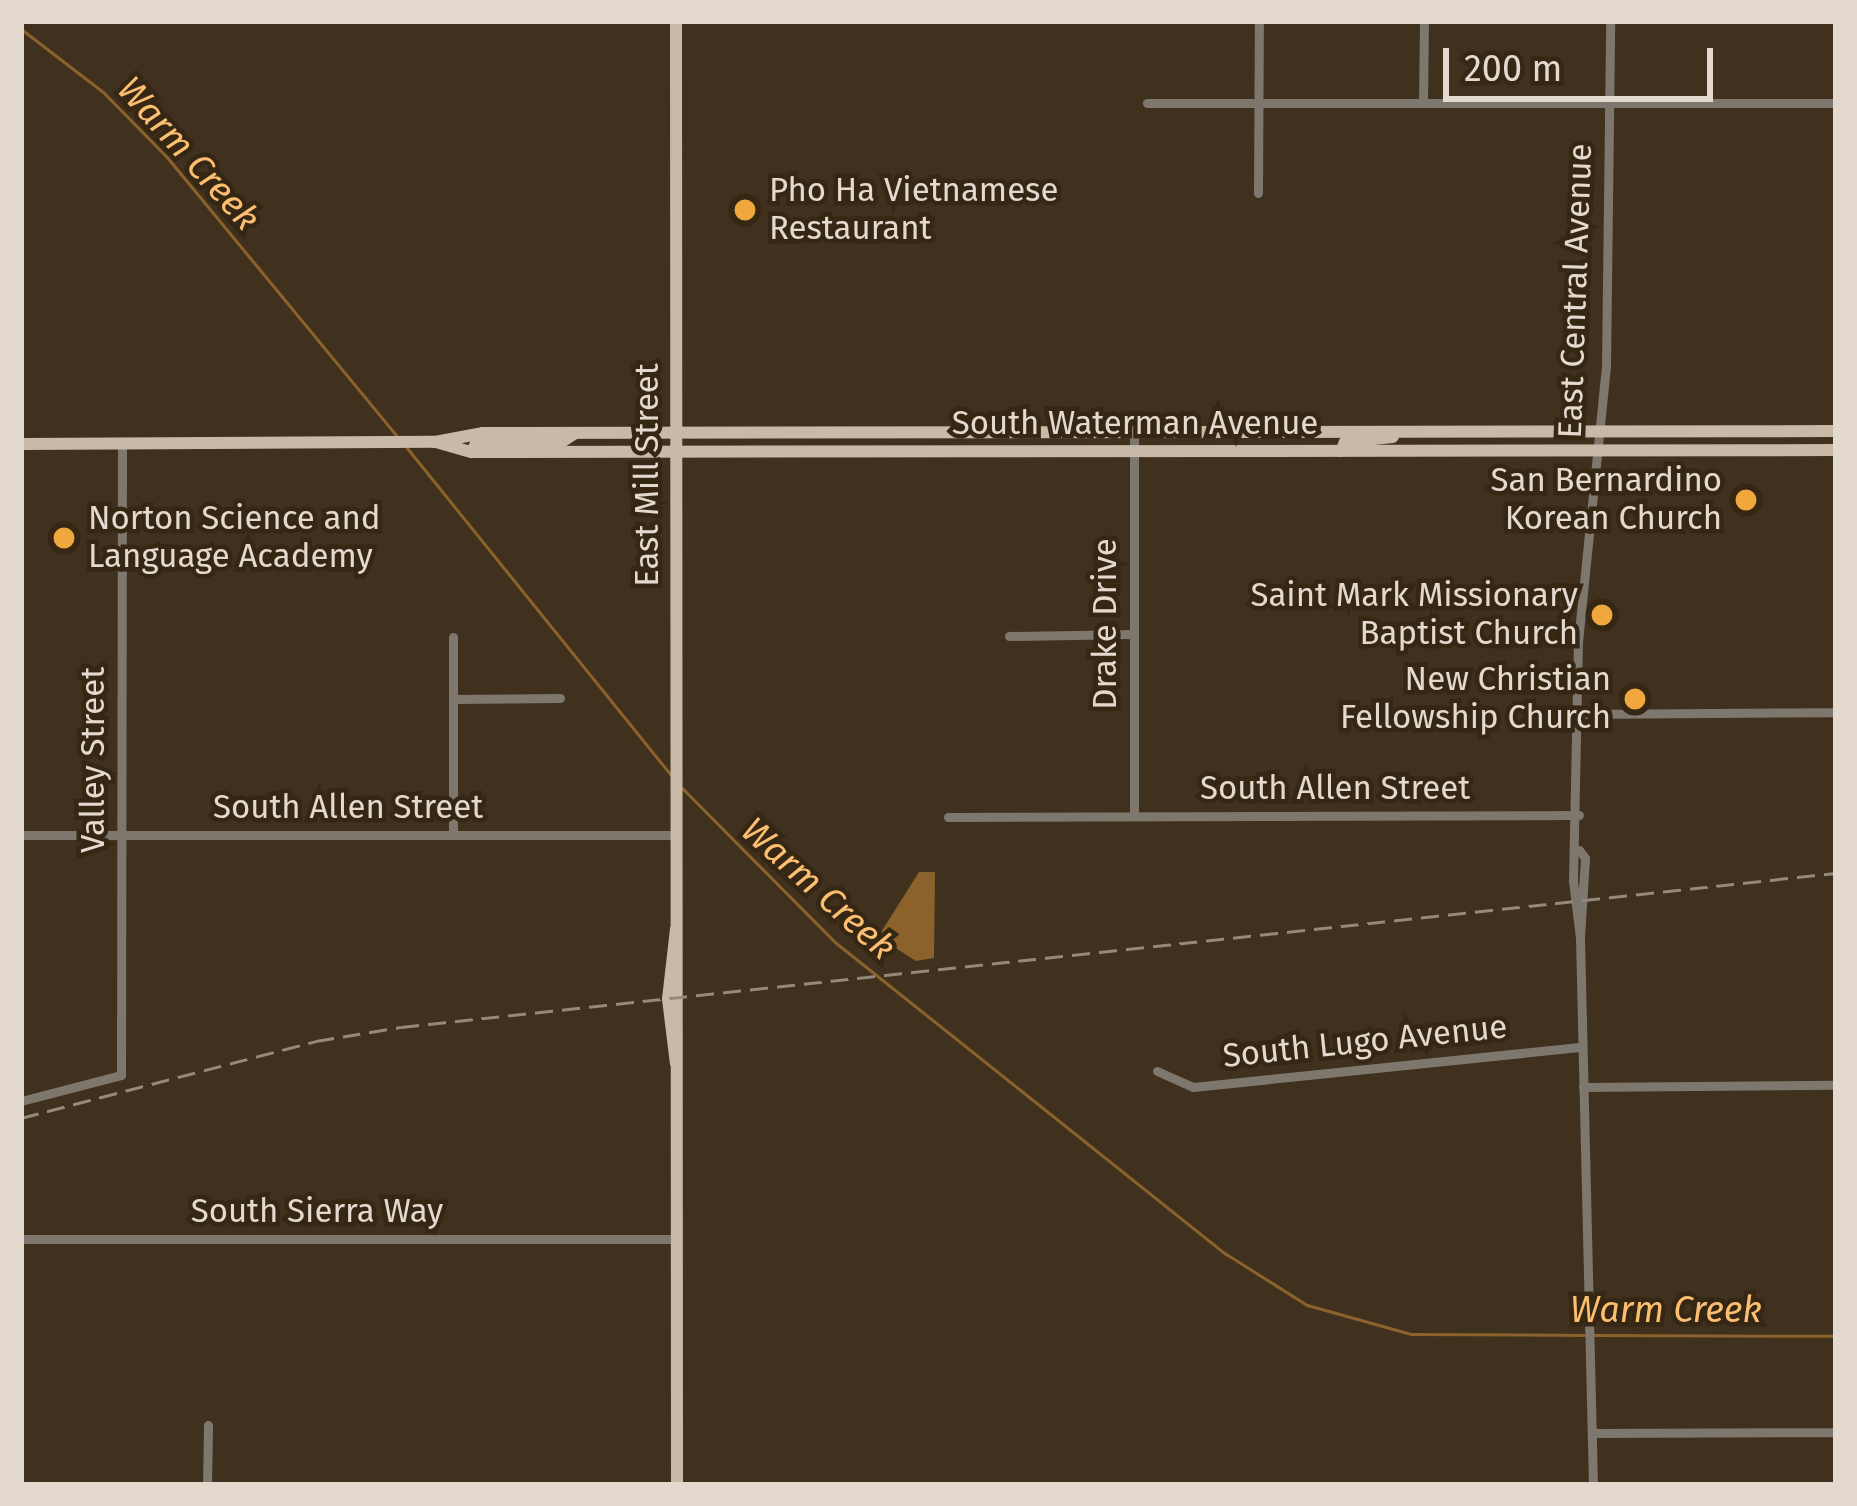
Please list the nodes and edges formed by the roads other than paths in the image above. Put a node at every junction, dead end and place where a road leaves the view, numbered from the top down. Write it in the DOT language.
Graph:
graph roads {
  1 [pos="676,21"];
  2 [pos="1259,21"];
  3 [pos="1424,21"];
  4 [pos="1610,21"];
  5 [pos="1610,101"];
  6 [pos="1258,102"];
  7 [pos="1147,103"];
  8 [pos="1423,103"];
  9 [pos="1836,103"];
  10 [pos="1258,193"];
  11 [pos="1417,431"];
  12 [pos="1601,431"];
  13 [pos="1836,431"];
  14 [pos="1134,432"];
  15 [pos="575,433"];
  16 [pos="675,433"];
  17 [pos="435,442"];
  18 [pos="21,444"];
  19 [pos="122,444"];
  20 [pos="675,450"];
  21 [pos="1598,450"];
  22 [pos="1836,450"];
  23 [pos="1341,451"];
  24 [pos="472,452"];
  25 [pos="1134,452"];
  26 [pos="1133,634"];
  27 [pos="1009,636"];
  28 [pos="453,637"];
  29 [pos="453,698"];
  30 [pos="560,698"];
  31 [pos="1836,712"];
  32 [pos="1578,715"];
  33 [pos="1579,815"];
  34 [pos="948,817"];
  35 [pos="1134,817"];
  36 [pos="453,834"];
  37 [pos="21,835"];
  38 [pos="121,835"];
  39 [pos="675,835"];
  40 [pos="1582,1047"];
  41 [pos="1157,1071"];
  42 [pos="1836,1085"];
  43 [pos="1583,1087"];
  44 [pos="21,1100"];
  45 [pos="676,1239"];
  46 [pos="21,1240"];
  47 [pos="208,1425"];
  48 [pos="1836,1432"];
  49 [pos="1592,1433"];
  50 [pos="207,1485"];
  51 [pos="676,1485"];
  52 [pos="1593,1485"];
  1 -- 16 [label="main road, East Mill Street"];
  2 -- 6 [label="street"];
  3 -- 8 [label="street"];
  4 -- 5 [label="street, East Central Avenue"];
  5 -- 8 [label="street"];
  5 -- 9 [label="street"];
  5 -- 12 [label="street, East Central Avenue"];
  6 -- 7 [label="street"];
  6 -- 8 [label="street"];
  6 -- 10 [label="street"];
  11 -- 12 [label="main road, South Waterman Avenue"];
  11 -- 14 [label="main road, South Waterman Avenue"];
  11 -- 23 [label="main road"];
  12 -- 13 [label="main road, South Waterman Avenue"];
  12 -- 21 [label="street, East Central Avenue"];
  14 -- 16 [label="main road, South Waterman Avenue"];
  14 -- 25 [label="street, Drake Drive"];
  15 -- 16 [label="main road, South Waterman Avenue"];
  15 -- 17 [label="main road, South Waterman Avenue"];
  15 -- 24 [label="main road"];
  16 -- 20 [label="main road, East Mill Street"];
  17 -- 19 [label="main road, South Waterman Avenue"];
  17 -- 24 [label="main road, South Waterman Avenue"];
  18 -- 19 [label="main road, South Waterman Avenue"];
  19 -- 38 [label="street, Valley Street"];
  20 -- 24 [label="main road, South Waterman Avenue"];
  20 -- 25 [label="main road, South Waterman Avenue"];
  20 -- 39 [label="main road, East Mill Street"];
  21 -- 22 [label="main road, South Waterman Avenue"];
  21 -- 23 [label="main road, South Waterman Avenue"];
  21 -- 32 [label="street, East Central Avenue"];
  23 -- 25 [label="main road, South Waterman Avenue"];
  25 -- 26 [label="street, Drake Drive"];
  26 -- 27 [label="street"];
  26 -- 35 [label="street, Drake Drive"];
  28 -- 29 [label="street"];
  29 -- 30 [label="street"];
  29 -- 36 [label="street"];
  31 -- 32 [label="street"];
  32 -- 33 [label="street, East Central Avenue"];
  33 -- 35 [label="street, South Allen Street"];
  33 -- 40 [label="street, East Central Avenue"];
  34 -- 35 [label="street, South Allen Street"];
  36 -- 38 [label="street, South Allen Street"];
  36 -- 39 [label="street, South Allen Street"];
  37 -- 38 [label="street, South Allen Street"];
  38 -- 44 [label="street, Valley Street"];
  39 -- 45 [label="main road, East Mill Street"];
  40 -- 41 [label="street, South Lugo Avenue"];
  40 -- 43 [label="street, East Central Avenue"];
  42 -- 43 [label="street"];
  43 -- 49 [label="street, East Central Avenue"];
  45 -- 46 [label="street, South Sierra Way"];
  45 -- 51 [label="main road, East Mill Street"];
  47 -- 50 [label="street"];
  48 -- 49 [label="street"];
  49 -- 52 [label="street, East Central Avenue"];
}
